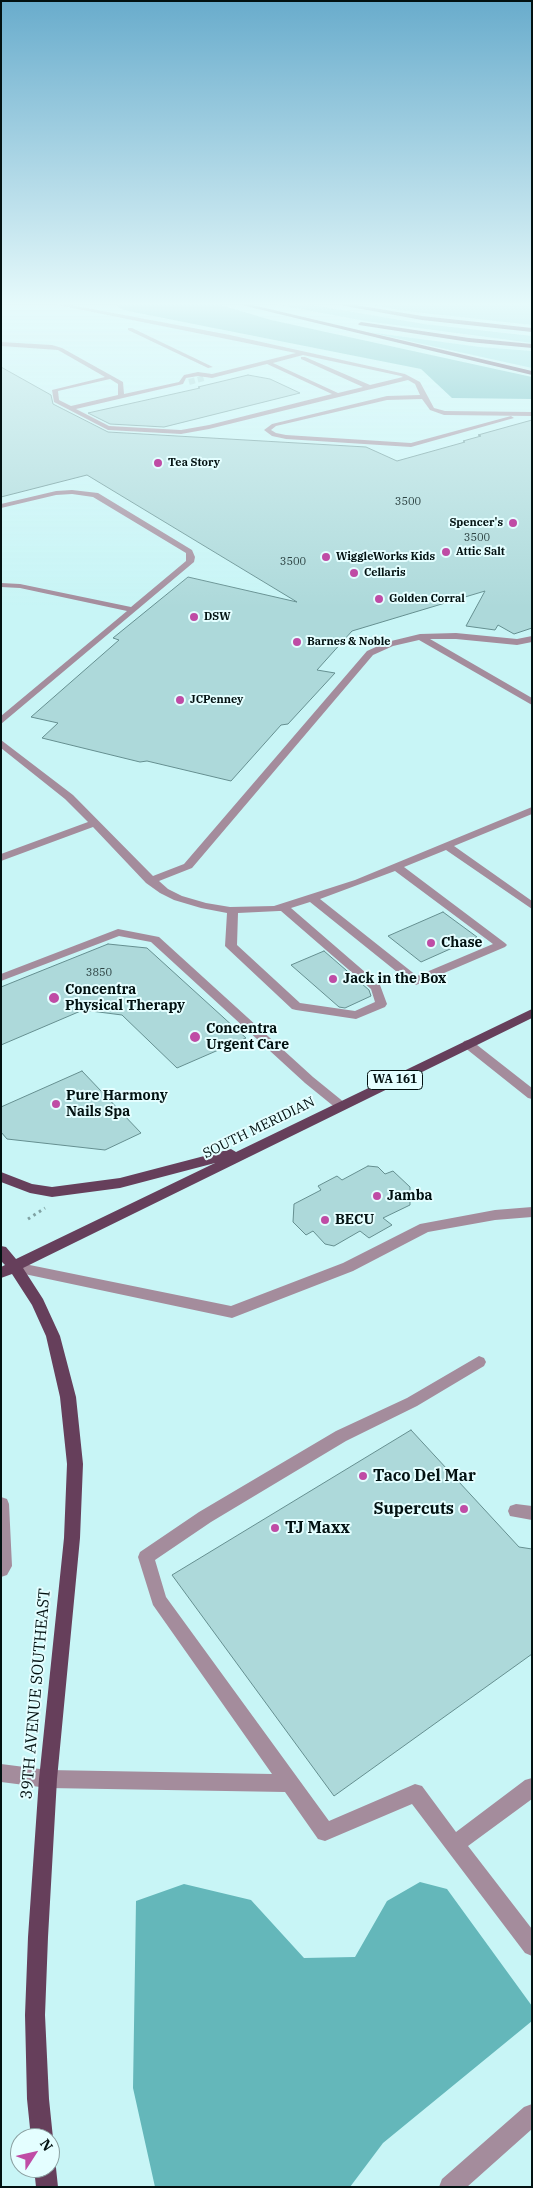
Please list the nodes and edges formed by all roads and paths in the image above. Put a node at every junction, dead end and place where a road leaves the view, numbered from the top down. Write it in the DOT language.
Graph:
graph roads {
  1 [pos="62,404"];
  2 [pos="87,404"];
  3 [pos="299,404"];
  4 [pos="362,404"];
  5 [pos="429,404"];
  6 [pos="70,408"];
  7 [pos="528,414"];
  8 [pos="1,506"];
  9 [pos="1,586"];
  10 [pos="133,610"];
  11 [pos="420,637"];
  12 [pos="532,639"];
  13 [pos="532,702"];
  14 [pos="1,721"];
  15 [pos="1,743"];
  16 [pos="532,810"];
  17 [pos="93,824"];
  18 [pos="446,846"];
  19 [pos="1,858"];
  20 [pos="396,866"];
  21 [pos="495,880"];
  22 [pos="150,881"];
  23 [pos="532,895"];
  24 [pos="312,898"];
  25 [pos="532,906"];
  26 [pos="282,907"];
  27 [pos="233,910"];
  28 [pos="1,978"];
  29 [pos="532,1013"];
  30 [pos="468,1044"];
  31 [pos="532,1095"];
  32 [pos="341,1106"];
  33 [pos="258,1147"];
  34 [pos="1,1177"];
  35 [pos="49,1201"];
  36 [pos="532,1212"];
  37 [pos="28,1219"];
  38 [pos="1,1251"];
  39 [pos="8,1270"];
  40 [pos="479,1362"];
  41 [pos="1,1504"];
  42 [pos="1,1570"];
  43 [pos="1,1774"];
  44 [pos="48,1779"];
  45 [pos="289,1783"];
  46 [pos="532,1787"];
  47 [pos="454,1845"];
  48 [pos="532,1946"];
  49 [pos="532,2114"];
  50 [pos="41,2128"];
  51 [pos="450,2187"];
  1 -- 6 [label="street"];
  2 -- 6 [label="street"];
  3 -- 6 [label="street"];
  4 -- 7 [label="street"];
  5 -- 7 [label="street"];
  8 -- 10 [label="street"];
  9 -- 10 [label="street"];
  10 -- 14 [label="street"];
  11 -- 12 [label="street"];
  11 -- 13 [label="street"];
  11 -- 22 [label="street"];
  15 -- 17 [label="street"];
  16 -- 18 [label="street"];
  17 -- 19 [label="street"];
  17 -- 22 [label="street"];
  18 -- 20 [label="street"];
  18 -- 21 [label="street"];
  20 -- 24 [label="street"];
  20 -- 24 [label="street"];
  21 -- 23 [label="street"];
  21 -- 25 [label="street"];
  22 -- 27 [label="street"];
  24 -- 26 [label="street"];
  26 -- 27 [label="street"];
  26 -- 27 [label="street"];
  28 -- 32 [label="street"];
  29 -- 30 [label="main road, SOUTH MERIDIAN / WA 161"];
  30 -- 31 [label="street"];
  30 -- 32 [label="main road, SOUTH MERIDIAN / WA 161"];
  32 -- 33 [label="main road, SOUTH MERIDIAN / WA 161"];
  33 -- 34 [label="main road"];
  33 -- 39 [label="main road, SOUTH MERIDIAN / WA 161"];
  35 -- 37 [label="path"];
  36 -- 39 [label="street"];
  38 -- 39 [label="main road, 39TH AVENUE SOUTHEAST"];
  39 -- 44 [label="main road, 39TH AVENUE SOUTHEAST"];
  40 -- 45 [label="street"];
  41 -- 42 [label="street"];
  43 -- 44 [label="street"];
  44 -- 45 [label="street"];
  44 -- 50 [label="main road, 39TH AVENUE SOUTHEAST"];
  45 -- 47 [label="street"];
  46 -- 47 [label="street"];
  47 -- 48 [label="street"];
  49 -- 51 [label="street"];
}
